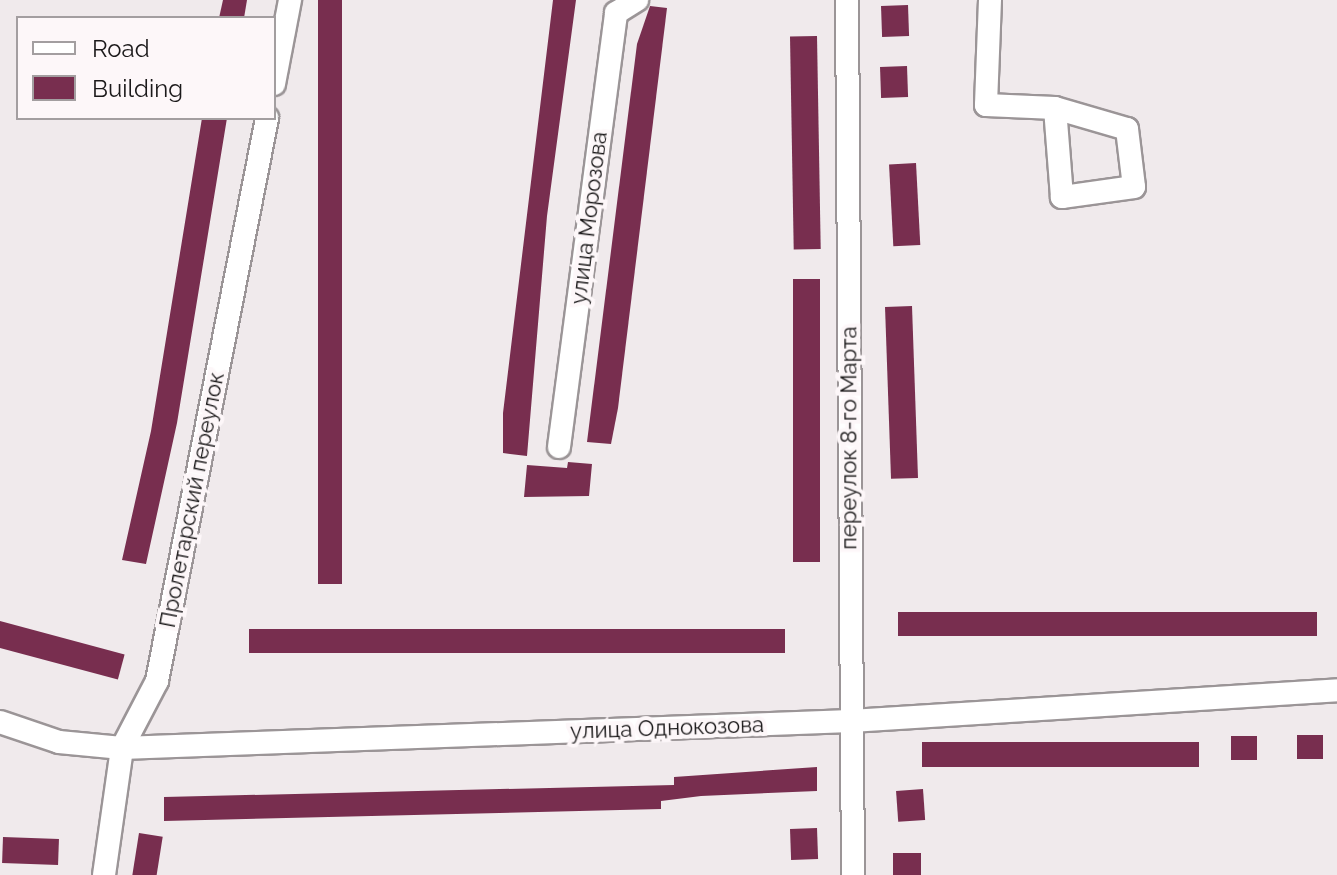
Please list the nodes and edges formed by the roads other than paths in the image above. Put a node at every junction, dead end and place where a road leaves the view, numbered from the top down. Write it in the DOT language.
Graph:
graph roads {
  1 [pos="290,0"];
  2 [pos="637,0"];
  3 [pos="847,0"];
  4 [pos="990,0"];
  5 [pos="276,74"];
  6 [pos="1055,108"];
  7 [pos="267,120"];
  8 [pos="559,447"];
  9 [pos="1337,690"];
  10 [pos="850,721"];
  11 [pos="0,722"];
  12 [pos="122,748"];
  13 [pos="104,875"];
  14 [pos="853,875"];
  1 -- 5 [label="street"];
  2 -- 8 [label="street, улица Морозова"];
  3 -- 10 [label="street, переулок 8-го Марта"];
  4 -- 6 [label="street"];
  6 -- 6 [label="street"];
  7 -- 12 [label="street, Пролетарский переулок"];
  9 -- 10 [label="street, улица Однокозова"];
  10 -- 12 [label="street, улица Однокозова"];
  10 -- 14 [label="street, переулок 8-го Марта"];
  11 -- 12 [label="street, улица Однокозова"];
  12 -- 13 [label="street, Пролетарский переулок"];
}
